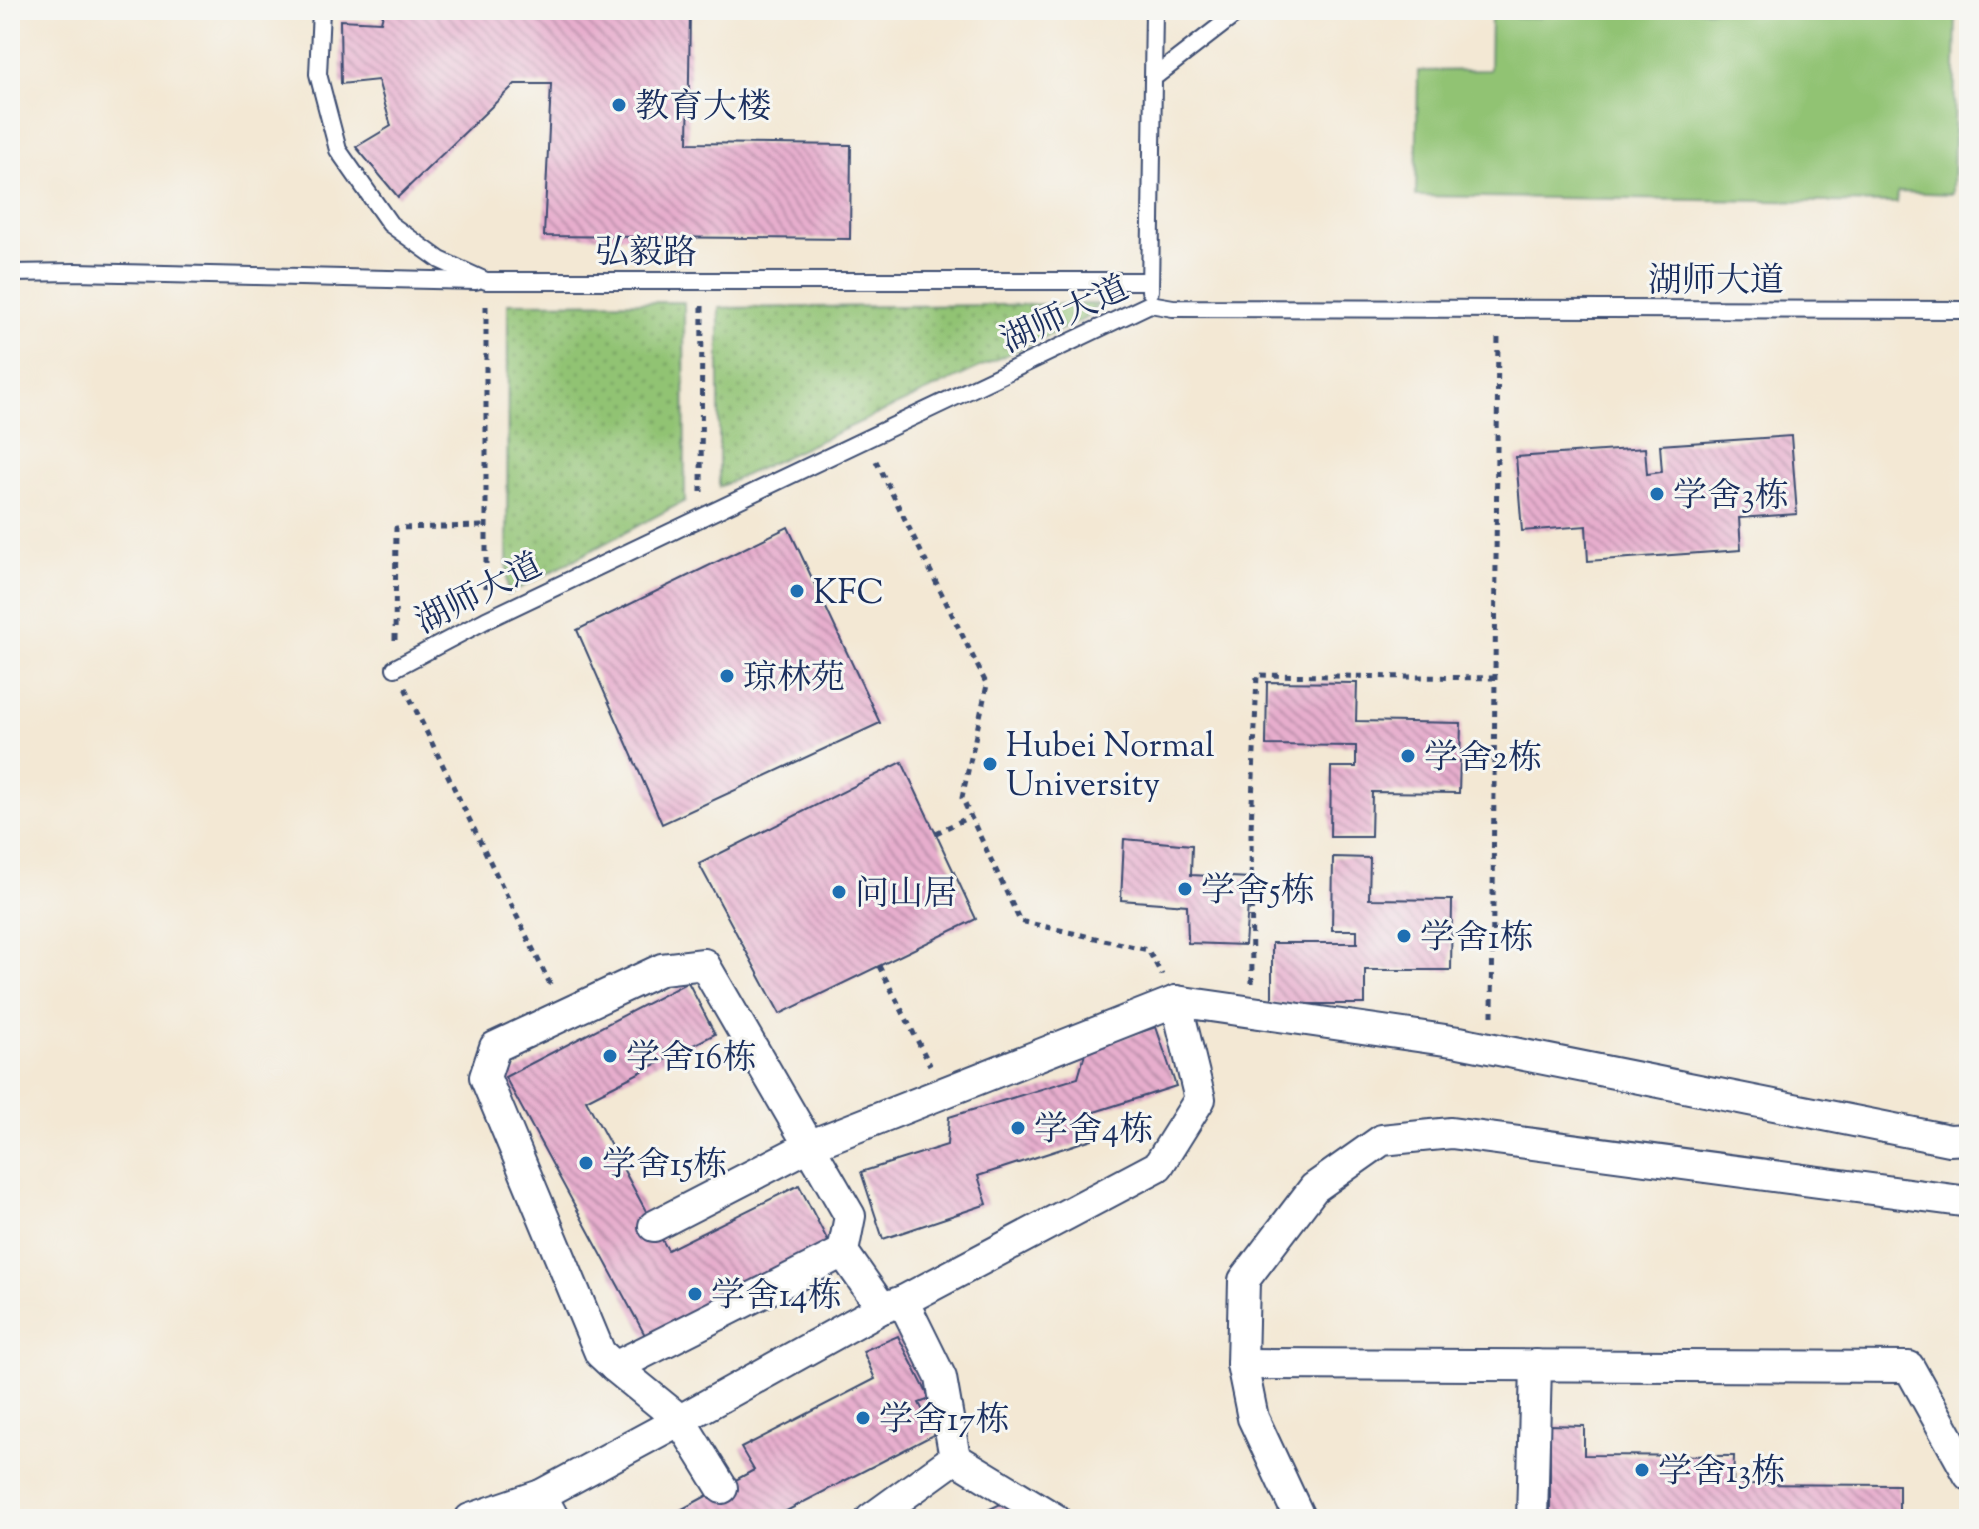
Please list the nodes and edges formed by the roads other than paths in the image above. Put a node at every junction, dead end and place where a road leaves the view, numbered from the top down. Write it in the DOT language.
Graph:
graph roads {
  1 [pos="321,10"];
  2 [pos="1154,10"];
  3 [pos="1241,10"];
  4 [pos="1153,78"];
  5 [pos="10,273"];
  6 [pos="486,281"];
  7 [pos="1150,281"];
  8 [pos="1150,304"];
  9 [pos="1969,310"];
  10 [pos="395,668"];
  11 [pos="1176,1001"];
  12 [pos="1969,1139"];
  13 [pos="811,1145"];
  14 [pos="1969,1202"];
  15 [pos="654,1226"];
  16 [pos="843,1252"];
  17 [pos="892,1304"];
  18 [pos="1242,1364"];
  19 [pos="1536,1365"];
  20 [pos="615,1367"];
  21 [pos="680,1420"];
  22 [pos="955,1458"];
  23 [pos="1969,1475"];
  24 [pos="722,1488"];
  25 [pos="547,1507"];
  26 [pos="470,1519"];
  27 [pos="871,1519"];
  28 [pos="1055,1519"];
  29 [pos="1300,1519"];
  30 [pos="1532,1519"];
  1 -- 6 [label="lane, 弘毅路"];
  2 -- 4 [label="lane"];
  3 -- 4 [label="lane"];
  4 -- 7 [label="lane"];
  5 -- 6 [label="lane"];
  6 -- 7 [label="lane, 弘毅路"];
  7 -- 8 [label="lane"];
  8 -- 9 [label="lane, 湖师大道"];
  8 -- 10 [label="lane, 湖师大道"];
  11 -- 12 [label="street"];
  11 -- 13 [label="street"];
  11 -- 17 [label="street"];
  13 -- 15 [label="street"];
  13 -- 16 [label="street"];
  13 -- 20 [label="street"];
  14 -- 18 [label="street"];
  16 -- 17 [label="street"];
  16 -- 20 [label="street"];
  17 -- 21 [label="street"];
  17 -- 22 [label="street"];
  18 -- 19 [label="street"];
  18 -- 29 [label="street"];
  19 -- 23 [label="street"];
  19 -- 30 [label="street"];
  20 -- 21 [label="street"];
  21 -- 24 [label="street"];
  21 -- 25 [label="street"];
  22 -- 27 [label="street"];
  22 -- 28 [label="street"];
  25 -- 26 [label="street"];
}
